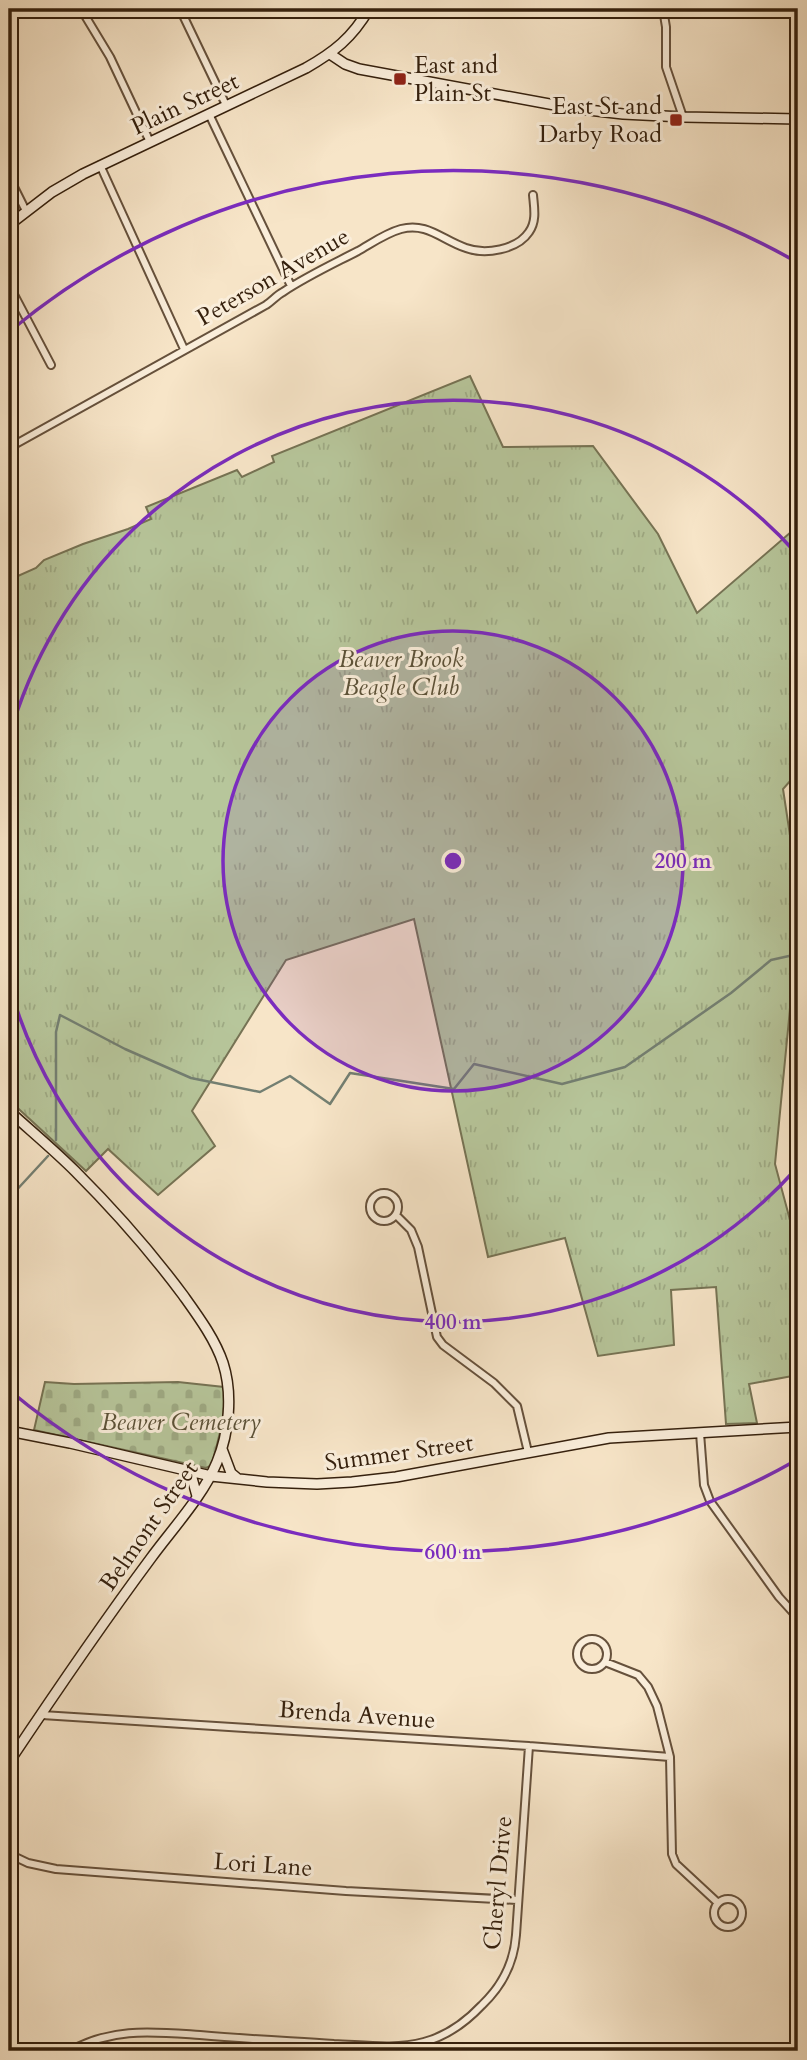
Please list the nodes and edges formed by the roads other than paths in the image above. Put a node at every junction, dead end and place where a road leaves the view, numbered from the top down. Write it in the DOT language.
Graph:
graph roads {
  1 [pos="81,9"];
  2 [pos="180,9"];
  3 [pos="369,9"];
  4 [pos="663,9"];
  5 [pos="330,54"];
  6 [pos="226,106"];
  7 [pos="209,114"];
  8 [pos="683,117"];
  9 [pos="798,119"];
  10 [pos="150,142"];
  11 [pos="100,165"];
  12 [pos="9,177"];
  13 [pos="534,195"];
  14 [pos="26,211"];
  15 [pos="9,225"];
  16 [pos="9,285"];
  17 [pos="292,286"];
  18 [pos="184,349"];
  19 [pos="51,365"];
  20 [pos="9,445"];
  21 [pos="9,1111"];
  22 [pos="396,1214"];
  23 [pos="798,1427"];
  24 [pos="9,1431"];
  25 [pos="700,1433"];
  26 [pos="222,1449"];
  27 [pos="528,1452"];
  28 [pos="186,1470"];
  29 [pos="211,1476"];
  30 [pos="239,1479"];
  31 [pos="197,1496"];
  32 [pos="798,1618"];
  33 [pos="605,1662"];
  34 [pos="42,1715"];
  35 [pos="529,1746"];
  36 [pos="670,1757"];
  37 [pos="9,1762"];
  38 [pos="9,1854"];
  39 [pos="517,1900"];
  40 [pos="718,1903"];
  41 [pos="9,2042"];
  42 [pos="17,2051"];
  43 [pos="70,2051"];
  1 -- 10 [label="street"];
  2 -- 6 [label="street"];
  3 -- 5 [label="main road, Plain Street"];
  4 -- 8 [label="street"];
  5 -- 6 [label="main road, Plain Street"];
  5 -- 8 [label="main road"];
  6 -- 7 [label="main road, Plain Street"];
  7 -- 10 [label="main road, Plain Street"];
  7 -- 17 [label="street"];
  8 -- 9 [label="main road"];
  10 -- 11 [label="main road, Plain Street"];
  11 -- 14 [label="main road, Plain Street"];
  11 -- 18 [label="street"];
  12 -- 14 [label="street"];
  13 -- 17 [label="street, Peterson Avenue"];
  14 -- 15 [label="main road, Plain Street"];
  16 -- 19 [label="street"];
  17 -- 18 [label="street, Peterson Avenue"];
  18 -- 20 [label="street, Peterson Avenue"];
  21 -- 26 [label="main road, Belmont Street"];
  22 -- 22 [label="street"];
  22 -- 27 [label="street"];
  23 -- 25 [label="main road, Summer Street"];
  24 -- 28 [label="main road, Summer Street"];
  25 -- 27 [label="main road, Summer Street"];
  25 -- 32 [label="street"];
  26 -- 29 [label="main road, Belmont Street"];
  26 -- 30 [label="main road"];
  27 -- 30 [label="main road, Summer Street"];
  28 -- 29 [label="main road, Summer Street"];
  28 -- 31 [label="main road"];
  29 -- 30 [label="main road, Summer Street"];
  29 -- 31 [label="main road, Belmont Street"];
  31 -- 34 [label="main road, Belmont Street"];
  33 -- 33 [label="street"];
  33 -- 36 [label="street"];
  34 -- 35 [label="street, Brenda Avenue"];
  34 -- 37 [label="main road, Belmont Street"];
  35 -- 36 [label="street, Brenda Avenue"];
  35 -- 39 [label="street, Cheryl Drive"];
  36 -- 40 [label="street"];
  38 -- 39 [label="street, Lori Lane"];
  39 -- 43 [label="street, Cheryl Drive"];
  40 -- 40 [label="street"];
  41 -- 42 [label="main road"];
}
